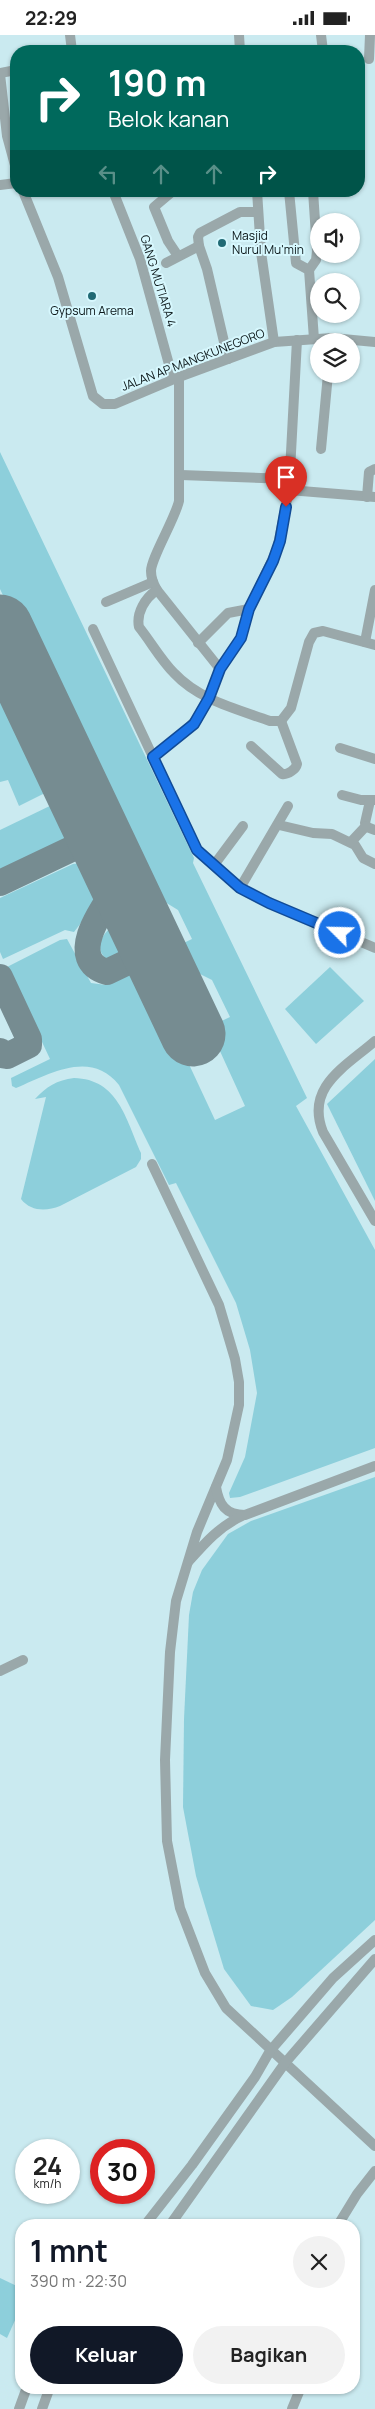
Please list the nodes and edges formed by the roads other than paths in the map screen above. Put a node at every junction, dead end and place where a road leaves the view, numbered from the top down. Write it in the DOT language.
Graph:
graph roads {
  1 [pos="370,35"];
  2 [pos="367,59"];
  3 [pos="0,74"];
  4 [pos="8,141"];
  5 [pos="25,197"];
  6 [pos="115,197"];
  7 [pos="166,197"];
  8 [pos="257,197"];
  9 [pos="290,197"];
  10 [pos="313,197"];
  11 [pos="258,212"];
  12 [pos="199,246"];
  13 [pos="178,257"];
  14 [pos="166,263"];
  15 [pos="309,270"];
  16 [pos="314,333"];
  17 [pos="310,339"];
  18 [pos="297,340"];
  19 [pos="274,342"];
  20 [pos="360,342"];
  21 [pos="375,343"];
  22 [pos="228,359"];
  23 [pos="176,378"];
  24 [pos="327,383"];
  25 [pos="321,449"];
  26 [pos="375,469"];
  27 [pos="181,475"];
  28 [pos="289,485"];
  29 [pos="371,497"];
  30 [pos="155,586"];
  31 [pos="375,590"];
  32 [pos="106,602"];
  33 [pos="249,609"];
  34 [pos="93,629"];
  35 [pos="198,643"];
  36 [pos="370,643"];
  37 [pos="220,669"];
  38 [pos="209,698"];
  39 [pos="281,721"];
  40 [pos="250,746"];
  41 [pos="340,748"];
  42 [pos="153,757"];
  43 [pos="375,759"];
  44 [pos="342,795"];
  45 [pos="372,800"];
  46 [pos="288,806"];
  47 [pos="278,825"];
  48 [pos="243,826"];
  49 [pos="371,828"];
  50 [pos="351,842"];
  51 [pos="375,864"];
  52 [pos="214,865"];
  53 [pos="240,888"];
  54 [pos="375,948"];
  55 [pos="375,1041"];
  56 [pos="152,1164"];
  57 [pos="375,1221"];
  58 [pos="375,1466"];
  59 [pos="216,1487"];
  60 [pos="245,1515"];
  61 [pos="185,1565"];
  62 [pos="23,1660"];
  63 [pos="0,1671"];
  64 [pos="375,1940"];
  65 [pos="375,1959"];
  66 [pos="270,2051"];
  67 [pos="285,2063"];
  68 [pos="375,2146"];
  69 [pos="375,2171"];
  70 [pos="150,2219"];
  71 [pos="174,2219"];
  72 [pos="342,2219"];
  73 [pos="24,2394"];
  74 [pos="47,2394"];
  75 [pos="298,2394"];
  76 [pos="19,2409"];
  77 [pos="42,2409"];
  78 [pos="292,2409"];
  1 -- 2 [label="street"];
  3 -- 4 [label="street"];
  5 -- 23 [label="street, JALAN AP MANGKUNEGORO"];
  6 -- 23 [label="street, GANG MUTIARA 4"];
  7 -- 13 [label="street"];
  8 -- 11 [label="street"];
  9 -- 15 [label="street"];
  10 -- 15 [label="street"];
  11 -- 12 [label="street"];
  11 -- 19 [label="street"];
  12 -- 13 [label="street"];
  12 -- 22 [label="street"];
  13 -- 14 [label="street"];
  15 -- 16 [label="street"];
  17 -- 18 [label="street, JALAN AP MANGKUNEGORO"];
  18 -- 19 [label="street, JALAN AP MANGKUNEGORO"];
  18 -- 28 [label="street"];
  19 -- 22 [label="street, JALAN AP MANGKUNEGORO"];
  20 -- 21 [label="street, JALAN AP MANGKUNEGORO"];
  22 -- 23 [label="street, JALAN AP MANGKUNEGORO"];
  23 -- 27 [label="street, GANG MUTIARA 4"];
  24 -- 25 [label="street"];
  26 -- 29 [label="street"];
  27 -- 28 [label="street"];
  27 -- 30 [label="street, GANG MUTIARA 4"];
  28 -- 29 [label="street"];
  28 -- 33 [label="street"];
  30 -- 32 [label="street"];
  30 -- 35 [label="street"];
  30 -- 38 [label="street"];
  31 -- 36 [label="street"];
  33 -- 35 [label="street"];
  33 -- 37 [label="street"];
  34 -- 42 [label="street"];
  35 -- 37 [label="street"];
  36 -- 39 [label="street"];
  37 -- 38 [label="street"];
  38 -- 39 [label="street"];
  38 -- 42 [label="street"];
  39 -- 40 [label="street"];
  41 -- 43 [label="street"];
  42 -- 52 [label="street"];
  44 -- 45 [label="street"];
  45 -- 49 [label="street"];
  46 -- 47 [label="street"];
  47 -- 50 [label="street"];
  47 -- 53 [label="street"];
  48 -- 52 [label="street"];
  49 -- 50 [label="street"];
  50 -- 51 [label="street"];
  52 -- 53 [label="street"];
  53 -- 54 [label="street"];
  55 -- 57 [label="street"];
  56 -- 59 [label="street"];
  58 -- 60 [label="street"];
  59 -- 60 [label="street"];
  59 -- 61 [label="street"];
  60 -- 61 [label="street"];
  61 -- 66 [label="street"];
  62 -- 63 [label="street"];
  64 -- 66 [label="street"];
  65 -- 67 [label="street"];
  66 -- 67 [label="street"];
  66 -- 70 [label="street"];
  67 -- 68 [label="street"];
  67 -- 71 [label="street"];
  69 -- 72 [label="street"];
  73 -- 76 [label="street"];
  74 -- 77 [label="street"];
  75 -- 78 [label="street"];
}
